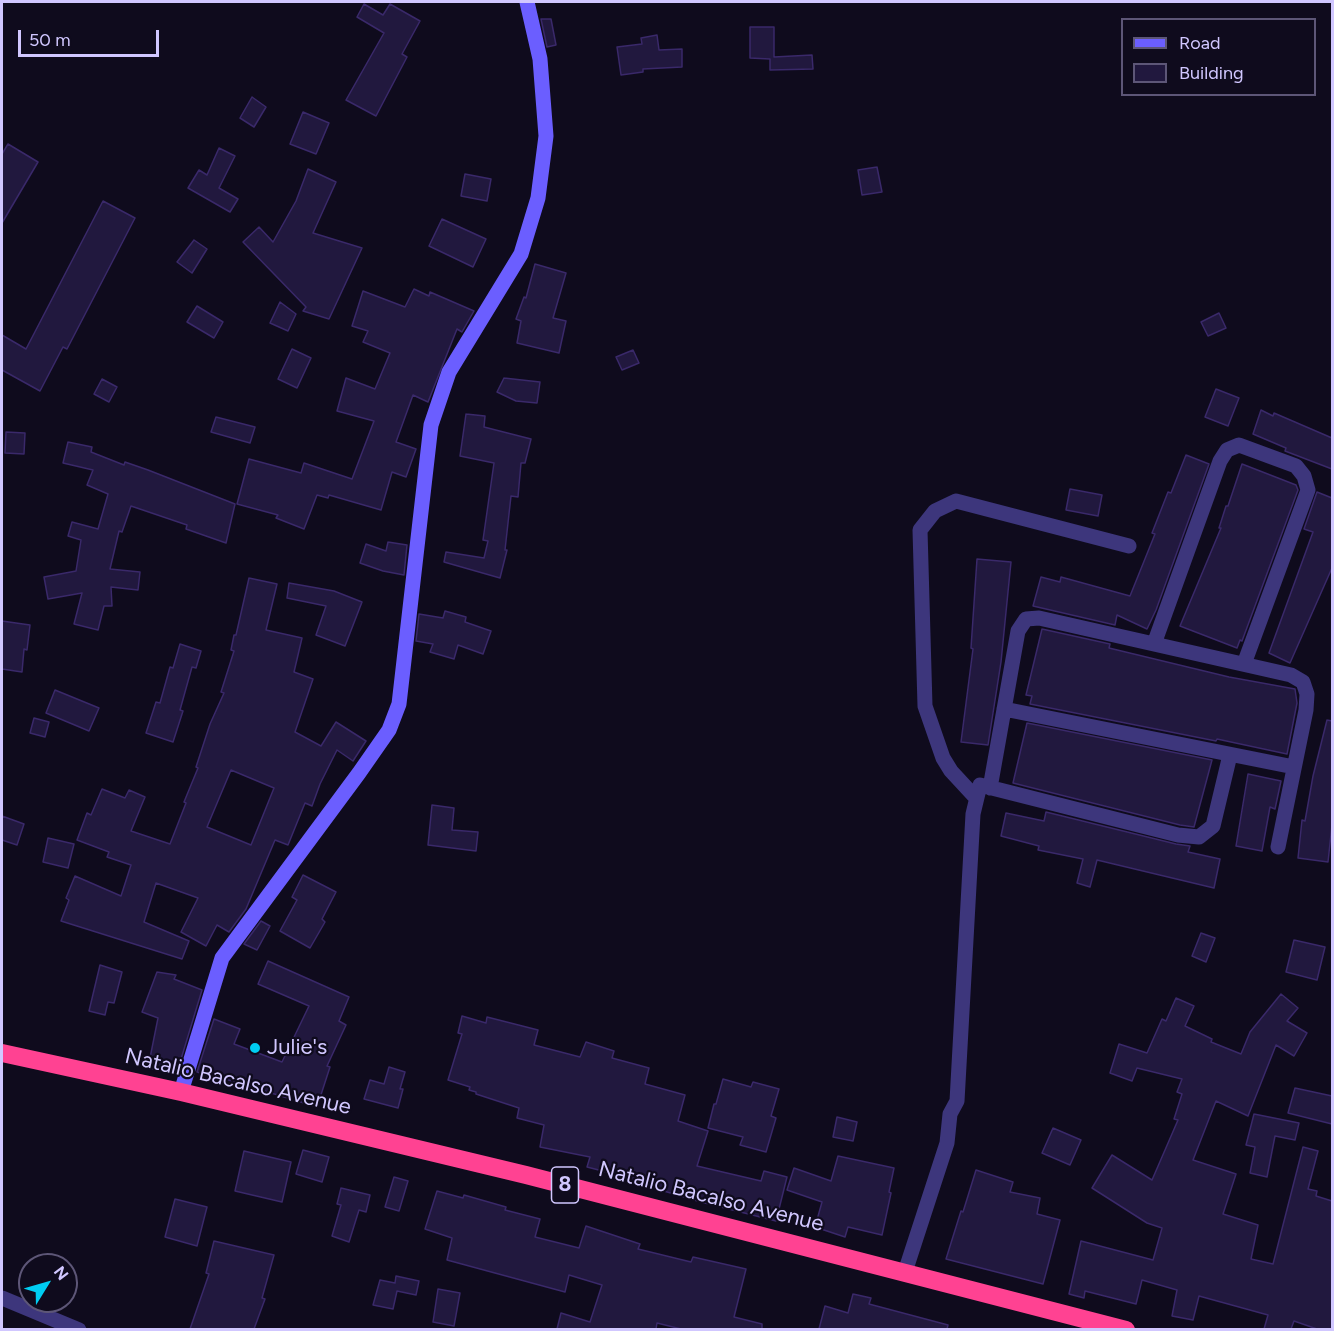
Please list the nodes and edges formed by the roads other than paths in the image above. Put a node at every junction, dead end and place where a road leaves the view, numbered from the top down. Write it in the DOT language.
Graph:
graph roads {
  1 [pos="527,2"];
  2 [pos="1129,546"];
  3 [pos="1154,644"];
  4 [pos="1244,664"];
  5 [pos="1004,709"];
  6 [pos="1230,755"];
  7 [pos="1294,767"];
  8 [pos="982,790"];
  9 [pos="1278,847"];
  10 [pos="2,1053"];
  11 [pos="181,1092"];
  12 [pos="905,1272"];
  13 [pos="2,1298"];
  14 [pos="79,1329"];
  15 [pos="1126,1329"];
  1 -- 11 [label="street"];
  2 -- 8 [label="street"];
  3 -- 4 [label="street"];
  3 -- 4 [label="street"];
  3 -- 5 [label="street"];
  4 -- 7 [label="street"];
  5 -- 6 [label="street"];
  5 -- 8 [label="street"];
  6 -- 7 [label="street"];
  6 -- 8 [label="street"];
  7 -- 9 [label="street"];
  8 -- 12 [label="street"];
  10 -- 11 [label="highway, Natalio Bacalso Avenue / 8"];
  11 -- 12 [label="highway, Natalio Bacalso Avenue / 8"];
  12 -- 15 [label="highway, Natalio Bacalso Avenue / 8"];
  13 -- 14 [label="street"];
}
